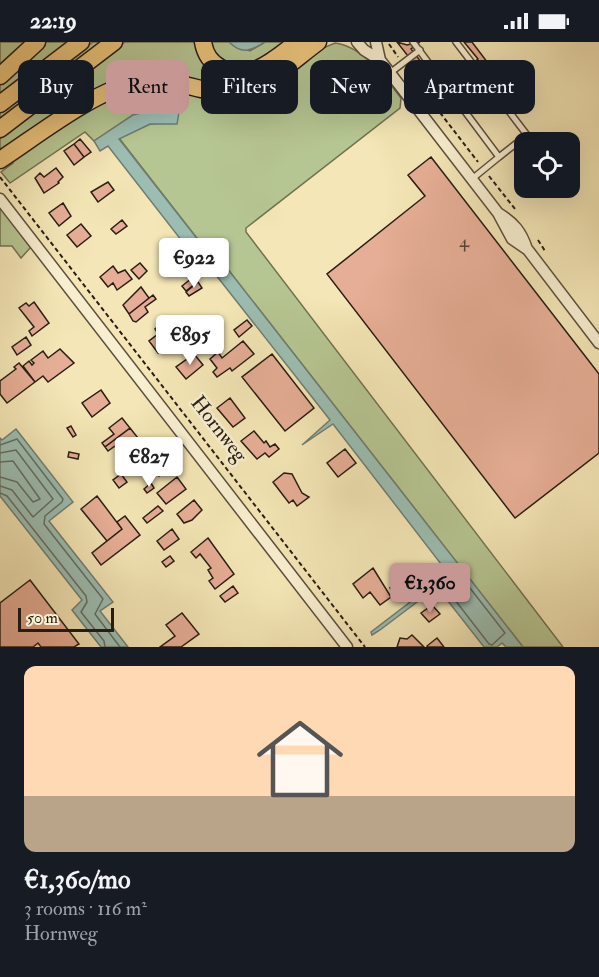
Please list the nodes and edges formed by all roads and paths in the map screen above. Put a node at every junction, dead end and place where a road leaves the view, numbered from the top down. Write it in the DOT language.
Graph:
graph roads {
  1 [pos="38,42"];
  2 [pos="81,42"];
  3 [pos="114,42"];
  4 [pos="203,42"];
  5 [pos="297,42"];
  6 [pos="318,42"];
  7 [pos="357,42"];
  8 [pos="376,42"];
  9 [pos="387,42"];
  10 [pos="413,42"];
  11 [pos="456,42"];
  12 [pos="420,50"];
  13 [pos="380,60"];
  14 [pos="392,71"];
  15 [pos="0,76"];
  16 [pos="392,76"];
  17 [pos="0,104"];
  18 [pos="0,129"];
  19 [pos="499,157"];
  20 [pos="2,159"];
  21 [pos="484,169"];
  22 [pos="0,177"];
  23 [pos="472,179"];
  24 [pos="0,199"];
  25 [pos="519,215"];
  26 [pos="533,233"];
  27 [pos="545,252"];
  28 [pos="599,343"];
  29 [pos="347,647"];
  30 [pos="365,647"];
  1 -- 15 [label="highway"];
  2 -- 17 [label="highway"];
  3 -- 18 [label="highway"];
  4 -- 5 [label="highway"];
  6 -- 20 [label="highway"];
  7 -- 13 [label="street"];
  8 -- 13 [label="street"];
  9 -- 21 [label="path"];
  10 -- 12 [label="lane"];
  11 -- 19 [label="lane"];
  12 -- 14 [label="lane"];
  12 -- 19 [label="lane"];
  16 -- 23 [label="street"];
  19 -- 21 [label="lane"];
  21 -- 23 [label="lane"];
  21 -- 25 [label="path"];
  22 -- 30 [label="path, Hornweg"];
  23 -- 28 [label="street"];
  24 -- 29 [label="street, Hornweg"];
  26 -- 27 [label="path"];
}
